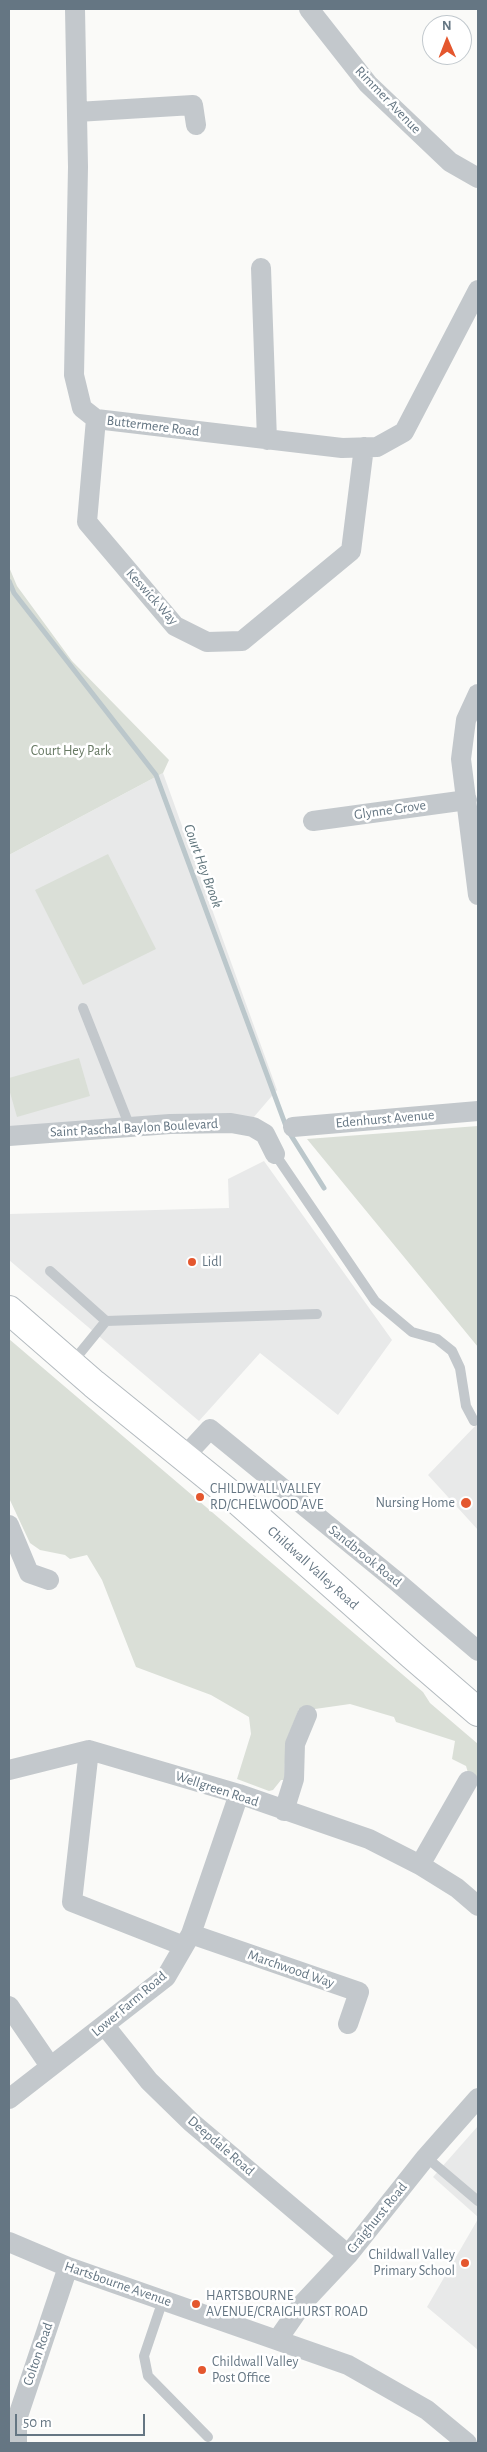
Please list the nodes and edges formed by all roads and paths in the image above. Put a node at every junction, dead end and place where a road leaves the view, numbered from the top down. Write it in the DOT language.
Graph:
graph roads {
  1 [pos="75,9"];
  2 [pos="309,9"];
  3 [pos="77,112"];
  4 [pos="196,125"];
  5 [pos="478,178"];
  6 [pos="261,268"];
  7 [pos="478,290"];
  8 [pos="96,419"];
  9 [pos="267,440"];
  10 [pos="364,447"];
  11 [pos="478,694"];
  12 [pos="467,800"];
  13 [pos="313,821"];
  14 [pos="478,895"];
  15 [pos="83,1008"];
  16 [pos="478,1110"];
  17 [pos="130,1127"];
  18 [pos="293,1127"];
  19 [pos="9,1136"];
  20 [pos="275,1154"];
  21 [pos="50,1270"];
  22 [pos="9,1310"];
  23 [pos="317,1314"];
  24 [pos="106,1321"];
  25 [pos="71,1364"];
  26 [pos="474,1421"];
  27 [pos="185,1456"];
  28 [pos="9,1525"];
  29 [pos="50,1580"];
  30 [pos="478,1652"];
  31 [pos="478,1712"];
  32 [pos="307,1715"];
  33 [pos="89,1750"];
  34 [pos="9,1770"];
  35 [pos="468,1781"];
  36 [pos="239,1794"];
  37 [pos="284,1811"];
  38 [pos="420,1865"];
  39 [pos="478,1906"];
  40 [pos="188,1940"];
  41 [pos="9,2006"];
  42 [pos="348,2024"];
  43 [pos="105,2026"];
  44 [pos="50,2066"];
  45 [pos="478,2098"];
  46 [pos="9,2099"];
  47 [pos="426,2157"];
  48 [pos="478,2201"];
  49 [pos="9,2242"];
  50 [pos="348,2255"];
  51 [pos="68,2267"];
  52 [pos="163,2300"];
  53 [pos="278,2339"];
  54 [pos="16,2400"];
  55 [pos="208,2437"];
  56 [pos="17,2443"];
  57 [pos="467,2443"];
  1 -- 3 [label="street, Buttermere Road"];
  2 -- 5 [label="street, Rimmer Avenue"];
  3 -- 4 [label="street"];
  3 -- 8 [label="street, Buttermere Road"];
  6 -- 9 [label="street"];
  7 -- 10 [label="street, Buttermere Road"];
  8 -- 9 [label="street, Buttermere Road"];
  8 -- 10 [label="street, Keswick Way"];
  9 -- 10 [label="street, Buttermere Road"];
  11 -- 12 [label="street"];
  12 -- 13 [label="street, Glynne Grove"];
  12 -- 14 [label="street"];
  15 -- 17 [label="lane"];
  16 -- 18 [label="street, Edenhurst Avenue"];
  17 -- 19 [label="street, Saint Paschal Baylon Boulevard"];
  17 -- 20 [label="street, Saint Paschal Baylon Boulevard"];
  20 -- 26 [label="lane"];
  21 -- 24 [label="lane"];
  22 -- 25 [label="main road, Childwall Valley Road"];
  23 -- 24 [label="lane"];
  24 -- 25 [label="lane"];
  25 -- 27 [label="main road, Childwall Valley Road"];
  27 -- 30 [label="street, Sandbrook Road"];
  27 -- 31 [label="main road, Childwall Valley Road"];
  28 -- 29 [label="street"];
  32 -- 37 [label="street"];
  33 -- 34 [label="street"];
  33 -- 36 [label="street, Wellgreen Road"];
  33 -- 40 [label="street"];
  35 -- 38 [label="street"];
  36 -- 37 [label="street, Wellgreen Road"];
  36 -- 40 [label="street, Lower Farm Road"];
  37 -- 38 [label="street, Wellgreen Road"];
  38 -- 39 [label="street, Wellgreen Road"];
  40 -- 42 [label="street, Marchwood Way"];
  40 -- 43 [label="street, Lower Farm Road"];
  41 -- 44 [label="street"];
  43 -- 44 [label="street, Lower Farm Road"];
  43 -- 50 [label="street, Deepdale Road"];
  44 -- 46 [label="street, Lower Farm Road"];
  45 -- 47 [label="street, Craighurst Road"];
  47 -- 48 [label="lane"];
  47 -- 50 [label="street, Craighurst Road"];
  49 -- 51 [label="street, Hartsbourne Avenue"];
  50 -- 53 [label="street, Craighurst Road"];
  51 -- 52 [label="street, Hartsbourne Avenue"];
  51 -- 54 [label="street, Colton Road"];
  52 -- 53 [label="street, Hartsbourne Avenue"];
  52 -- 55 [label="lane"];
  53 -- 57 [label="street, Hartsbourne Avenue"];
  54 -- 56 [label="street, Colton Road"];
}
